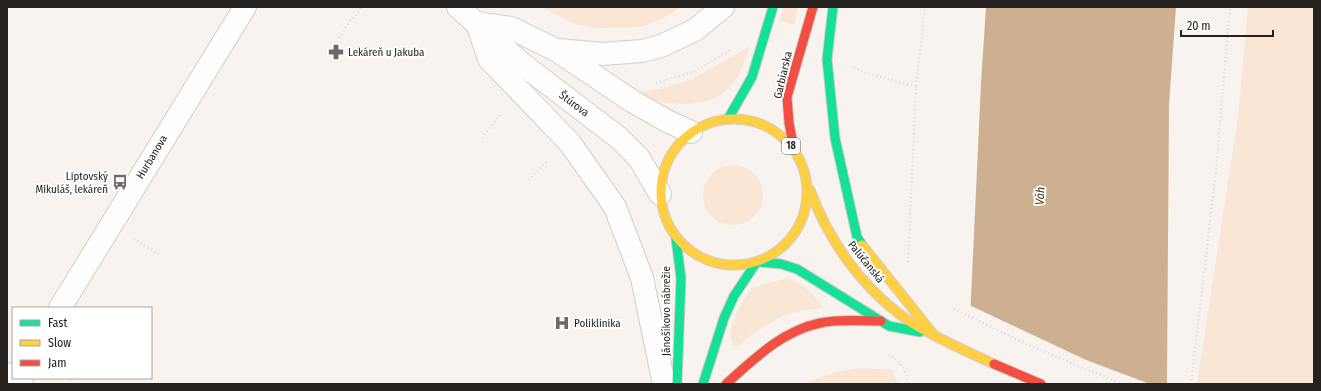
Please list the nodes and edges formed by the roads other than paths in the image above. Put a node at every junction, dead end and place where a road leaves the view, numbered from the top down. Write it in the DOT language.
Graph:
graph roads {
  1 [pos="245,7"];
  2 [pos="458,7"];
  3 [pos="722,7"];
  4 [pos="772,7"];
  5 [pos="813,7"];
  6 [pos="833,7"];
  7 [pos="477,23"];
  8 [pos="556,50"];
  9 [pos="728,119"];
  10 [pos="691,132"];
  11 [pos="794,149"];
  12 [pos="807,182"];
  13 [pos="660,194"];
  14 [pos="676,238"];
  15 [pos="758,262"];
  16 [pos="61,307"];
  17 [pos="880,320"];
  18 [pos="933,334"];
  19 [pos="664,384"];
  20 [pos="677,384"];
  21 [pos="703,384"];
  22 [pos="726,384"];
  23 [pos="1041,384"];
  1 -- 16 [label="street, Hurbanova"];
  2 -- 7 [label="street, Štúrova"];
  3 -- 8 [label="street"];
  4 -- 9 [label="main road"];
  5 -- 11 [label="main road, Garbiarska / 18"];
  6 -- 18 [label="main road"];
  7 -- 8 [label="street"];
  7 -- 13 [label="street, Štúrova"];
  7 -- 19 [label="street"];
  8 -- 10 [label="street"];
  9 -- 10 [label="main road, 18"];
  9 -- 11 [label="main road, 18"];
  10 -- 13 [label="main road, 18"];
  11 -- 12 [label="main road, 18"];
  12 -- 15 [label="main road, 18"];
  12 -- 18 [label="main road, Palúčanská / 18"];
  13 -- 14 [label="main road, 18"];
  14 -- 15 [label="main road, 18"];
  14 -- 20 [label="main road, Jánošíkovo nábrežie"];
  15 -- 17 [label="main road, Palúčanská / 18"];
  15 -- 21 [label="main road"];
  17 -- 18 [label="main road, Palúčanská / 18"];
  17 -- 22 [label="main road"];
  18 -- 23 [label="main road, Palúčanská / 18"];
}
